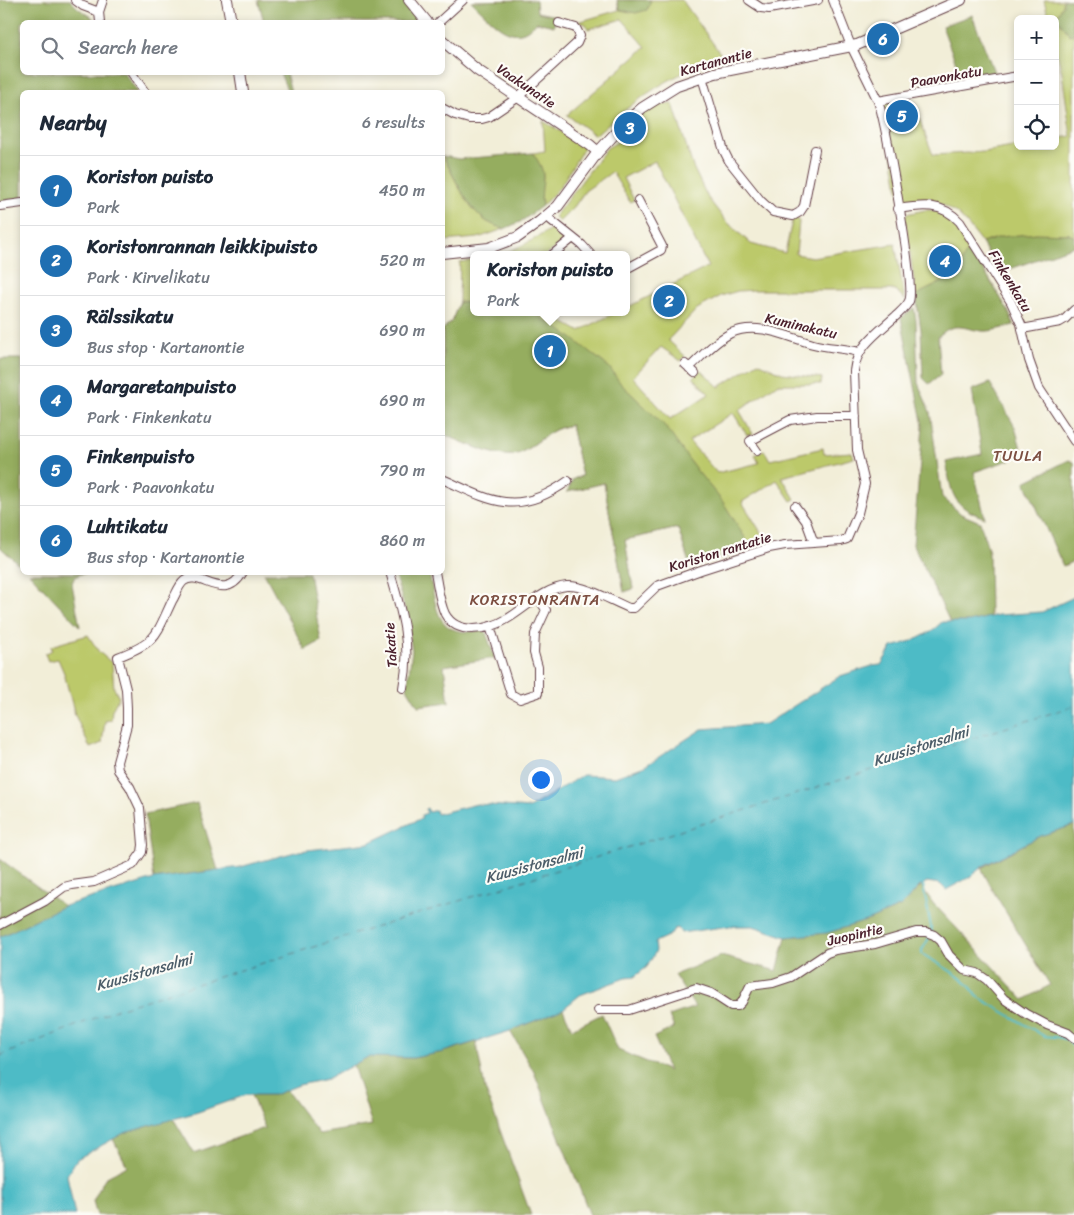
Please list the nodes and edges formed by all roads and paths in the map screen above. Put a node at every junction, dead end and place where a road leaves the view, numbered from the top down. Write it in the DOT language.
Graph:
graph roads {
  1 [pos="75,0"];
  2 [pos="103,0"];
  3 [pos="227,0"];
  4 [pos="409,0"];
  5 [pos="463,0"];
  6 [pos="749,0"];
  7 [pos="818,0"];
  8 [pos="833,0"];
  9 [pos="960,0"];
  10 [pos="99,12"];
  11 [pos="100,20"];
  12 [pos="231,20"];
  13 [pos="425,20"];
  14 [pos="441,20"];
  15 [pos="559,23"];
  16 [pos="445,43"];
  17 [pos="851,46"];
  18 [pos="133,75"];
  19 [pos="241,75"];
  20 [pos="702,76"];
  21 [pos="1014,77"];
  22 [pos="144,90"];
  23 [pos="244,90"];
  24 [pos="517,98"];
  25 [pos="878,101"];
  26 [pos="445,109"];
  27 [pos="815,150"];
  28 [pos="598,152"];
  29 [pos="638,200"];
  30 [pos="20,202"];
  31 [pos="0,206"];
  32 [pos="898,209"];
  33 [pos="547,217"];
  34 [pos="573,238"];
  35 [pos="557,251"];
  36 [pos="587,251"];
  37 [pos="445,253"];
  38 [pos="630,267"];
  39 [pos="1074,310"];
  40 [pos="1022,328"];
  41 [pos="859,352"];
  42 [pos="690,368"];
  43 [pos="856,416"];
  44 [pos="1074,441"];
  45 [pos="757,452"];
  46 [pos="445,481"];
  47 [pos="568,481"];
  48 [pos="795,506"];
  49 [pos="814,543"];
  50 [pos="241,575"];
  51 [pos="391,575"];
  52 [pos="435,575"];
  53 [pos="538,598"];
  54 [pos="490,626"];
  55 [pos="403,688"];
  56 [pos="0,925"];
  57 [pos="598,1010"];
  58 [pos="1074,1038"];
  1 -- 10 [label="street"];
  2 -- 10 [label="street"];
  3 -- 12 [label="street"];
  4 -- 13 [label="street"];
  5 -- 14 [label="street"];
  6 -- 7 [label="street"];
  8 -- 17 [label="street"];
  9 -- 17 [label="street, Kartanontie"];
  10 -- 11 [label="street"];
  15 -- 24 [label="street"];
  16 -- 24 [label="street, Vaakunatie"];
  17 -- 20 [label="street, Kartanontie"];
  17 -- 25 [label="street"];
  18 -- 22 [label="street"];
  19 -- 23 [label="street"];
  20 -- 27 [label="street"];
  20 -- 28 [label="street, Kartanontie"];
  21 -- 25 [label="street, Paavonkatu"];
  24 -- 26 [label="street"];
  24 -- 28 [label="street, Vaakunatie"];
  25 -- 32 [label="street"];
  28 -- 33 [label="street, Kartanontie"];
  29 -- 38 [label="street"];
  30 -- 31 [label="street"];
  32 -- 40 [label="street, Finkenkatu"];
  32 -- 41 [label="street"];
  33 -- 34 [label="street"];
  33 -- 37 [label="street, Kartanontie"];
  34 -- 35 [label="street"];
  34 -- 36 [label="street"];
  39 -- 40 [label="street"];
  40 -- 44 [label="street, Finkenkatu"];
  41 -- 42 [label="street, Kuminakatu"];
  41 -- 43 [label="street, Koriston rantatie"];
  43 -- 45 [label="street"];
  43 -- 49 [label="street, Koriston rantatie"];
  46 -- 47 [label="street"];
  48 -- 49 [label="street"];
  49 -- 53 [label="street, Koriston rantatie"];
  50 -- 56 [label="street"];
  51 -- 55 [label="street, Takatie"];
  52 -- 54 [label="street, Koriston rantatie"];
  53 -- 54 [label="street, Koriston rantatie"];
  53 -- 54 [label="street"];
  57 -- 58 [label="street, Juopintie"];
}
